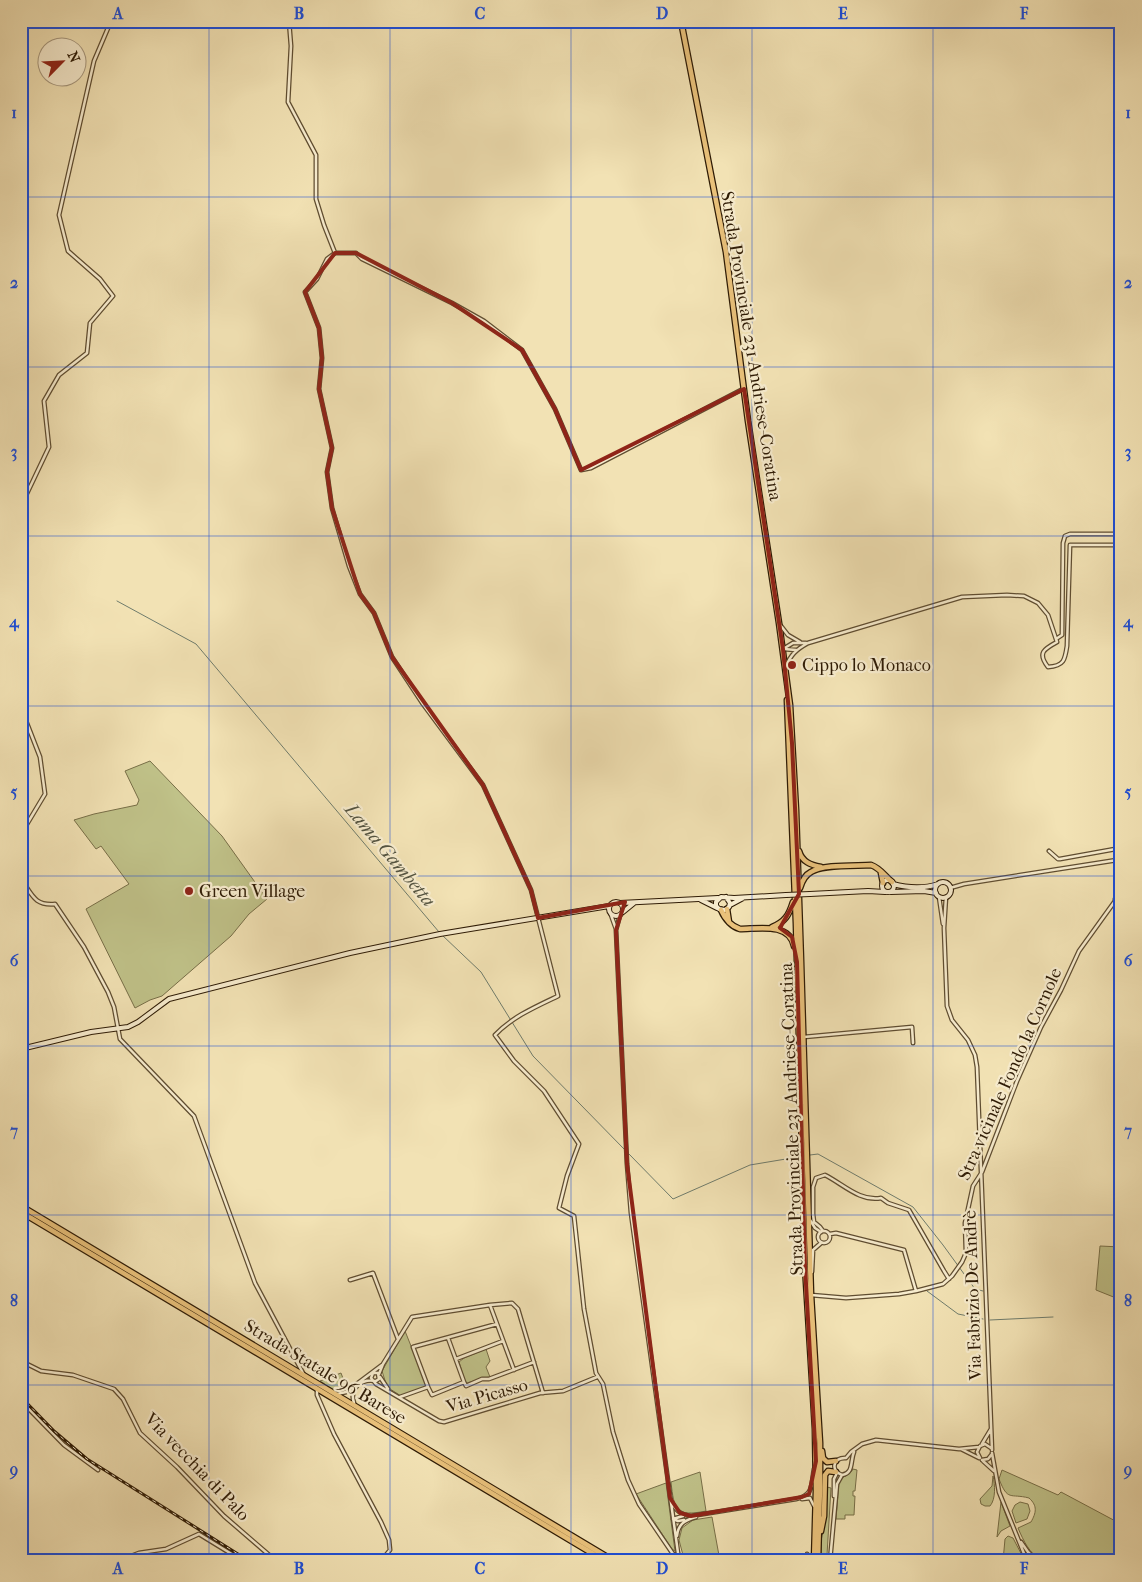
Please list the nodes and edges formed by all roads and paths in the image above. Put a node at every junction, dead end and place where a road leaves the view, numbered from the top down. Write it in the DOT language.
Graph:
graph roads {
  1 [pos="111,21"];
  2 [pos="288,21"];
  3 [pos="681,21"];
  4 [pos="334,253"];
  5 [pos="744,389"];
  6 [pos="21,506"];
  7 [pos="1121,534"];
  8 [pos="1121,545"];
  9 [pos="779,623"];
  10 [pos="1056,639"];
  11 [pos="800,642"];
  12 [pos="808,643"];
  13 [pos="783,649"];
  14 [pos="798,649"];
  15 [pos="785,668"];
  16 [pos="786,676"];
  17 [pos="21,708"];
  18 [pos="21,834"];
  19 [pos="797,840"];
  20 [pos="1121,848"];
  21 [pos="1117,849"];
  22 [pos="1049,851"];
  23 [pos="1119,860"];
  24 [pos="822,868"];
  25 [pos="880,871"];
  26 [pos="1121,872"];
  27 [pos="21,879"];
  28 [pos="893,883"];
  29 [pos="938,884"];
  30 [pos="882,885"];
  31 [pos="950,888"];
  32 [pos="868,891"];
  33 [pos="885,892"];
  34 [pos="891,892"];
  35 [pos="937,895"];
  36 [pos="1121,895"];
  37 [pos="726,897"];
  38 [pos="746,897"];
  39 [pos="946,897"];
  40 [pos="718,898"];
  41 [pos="699,899"];
  42 [pos="797,900"];
  43 [pos="636,902"];
  44 [pos="620,903"];
  45 [pos="609,906"];
  46 [pos="729,907"];
  47 [pos="595,909"];
  48 [pos="719,909"];
  49 [pos="610,914"];
  50 [pos="621,914"];
  51 [pos="538,918"];
  52 [pos="729,923"];
  53 [pos="944,928"];
  54 [pos="769,929"];
  55 [pos="616,930"];
  56 [pos="797,962"];
  57 [pos="118,1029"];
  58 [pos="804,1037"];
  59 [pos="913,1043"];
  60 [pos="21,1049"];
  61 [pos="982,1172"];
  62 [pos="21,1206"];
  63 [pos="808,1206"];
  64 [pos="21,1212"];
  65 [pos="822,1231"];
  66 [pos="830,1234"];
  67 [pos="821,1243"];
  68 [pos="810,1278"];
  69 [pos="949,1278"];
  70 [pos="350,1280"];
  71 [pos="916,1291"];
  72 [pos="810,1295"];
  73 [pos="490,1304"];
  74 [pos="497,1324"];
  75 [pos="448,1338"];
  76 [pos="398,1339"];
  77 [pos="504,1341"];
  78 [pos="456,1360"];
  79 [pos="21,1361"];
  80 [pos="534,1362"];
  81 [pos="383,1364"];
  82 [pos="514,1370"];
  83 [pos="373,1373"];
  84 [pos="379,1375"];
  85 [pos="304,1376"];
  86 [pos="597,1377"];
  87 [pos="373,1381"];
  88 [pos="464,1382"];
  89 [pos="428,1387"];
  90 [pos="318,1389"];
  91 [pos="388,1391"];
  92 [pos="333,1393"];
  93 [pos="544,1393"];
  94 [pos="400,1397"];
  95 [pos="21,1401"];
  96 [pos="358,1408"];
  97 [pos="992,1428"];
  98 [pos="820,1443"];
  99 [pos="980,1446"];
  100 [pos="856,1448"];
  101 [pos="959,1449"];
  102 [pos="992,1452"];
  103 [pos="846,1458"];
  104 [pos="981,1459"];
  105 [pos="816,1461"];
  106 [pos="836,1461"];
  107 [pos="850,1463"];
  108 [pos="98,1470"];
  109 [pos="837,1472"];
  110 [pos="995,1472"];
  111 [pos="842,1475"];
  112 [pos="670,1498"];
  113 [pos="796,1499"];
  114 [pos="834,1503"];
  115 [pos="815,1512"];
  116 [pos="687,1517"];
  117 [pos="673,1519"];
  118 [pos="1016,1533"];
  119 [pos="676,1542"];
  120 [pos="818,1544"];
  121 [pos="807,1554"];
  122 [pos="678,1555"];
  123 [pos="118,1561"];
  124 [pos="242,1561"];
  125 [pos="276,1561"];
  126 [pos="382,1561"];
  127 [pos="605,1561"];
  128 [pos="614,1561"];
  129 [pos="682,1561"];
  130 [pos="806,1561"];
  131 [pos="814,1561"];
  132 [pos="818,1561"];
  133 [pos="830,1561"];
  134 [pos="1027,1561"];
  135 [pos="1037,1561"];
  1 -- 6 [label="street"];
  2 -- 4 [label="street"];
  3 -- 5 [label="main road, Strada Provinciale 231 Andriese-Coratina"];
  4 -- 5 [label="street"];
  4 -- 51 [label="street"];
  5 -- 9 [label="main road, Strada Provinciale 231 Andriese-Coratina"];
  7 -- 10 [label="street"];
  8 -- 10 [label="street"];
  9 -- 11 [label="street"];
  9 -- 13 [label="main road, Strada Provinciale 231 Andriese-Coratina"];
  10 -- 12 [label="street"];
  11 -- 12 [label="street"];
  11 -- 13 [label="street"];
  12 -- 14 [label="street"];
  13 -- 14 [label="street"];
  13 -- 15 [label="main road, Strada Provinciale 231 Andriese-Coratina"];
  14 -- 15 [label="street"];
  15 -- 16 [label="main road, Strada Provinciale 231 Andriese-Coratina"];
  16 -- 19 [label="main road, Strada Provinciale 231 Andriese-Coratina"];
  16 -- 42 [label="main road, Strada Provinciale 231 Andriese-Coratina"];
  17 -- 18 [label="street"];
  19 -- 24 [label="main road"];
  19 -- 42 [label="main road, Strada Provinciale 231 Andriese-Coratina"];
  20 -- 21 [label="street"];
  21 -- 22 [label="street"];
  21 -- 26 [label="street"];
  23 -- 31 [label="street"];
  24 -- 25 [label="main road"];
  24 -- 42 [label="main road"];
  25 -- 28 [label="main road"];
  25 -- 30 [label="main road"];
  27 -- 57 [label="street"];
  28 -- 29 [label="main road"];
  28 -- 30 [label="main road"];
  28 -- 34 [label="main road"];
  29 -- 31 [label="main road"];
  29 -- 35 [label="main road"];
  30 -- 32 [label="main road"];
  30 -- 33 [label="main road"];
  31 -- 39 [label="main road"];
  32 -- 33 [label="main road"];
  32 -- 38 [label="main road, bridge"];
  33 -- 34 [label="main road"];
  34 -- 35 [label="main road"];
  35 -- 39 [label="main road"];
  35 -- 53 [label="street"];
  36 -- 61 [label="street, Stra vicinale Fondo la Cornole"];
  37 -- 38 [label="main road"];
  37 -- 40 [label="main road"];
  37 -- 46 [label="main road"];
  38 -- 46 [label="main road"];
  39 -- 53 [label="street"];
  40 -- 41 [label="main road"];
  40 -- 48 [label="main road"];
  41 -- 43 [label="main road"];
  41 -- 48 [label="main road"];
  42 -- 54 [label="main road"];
  42 -- 56 [label="main road, Strada Provinciale 231 Andriese-Coratina"];
  42 -- 58 [label="main road, Strada Provinciale 231 Andriese-Coratina"];
  43 -- 44 [label="main road"];
  43 -- 50 [label="main road"];
  44 -- 45 [label="main road"];
  44 -- 50 [label="main road"];
  45 -- 47 [label="main road"];
  45 -- 49 [label="main road"];
  46 -- 48 [label="main road"];
  46 -- 52 [label="main road"];
  47 -- 49 [label="main road"];
  47 -- 51 [label="main road"];
  48 -- 52 [label="main road"];
  49 -- 50 [label="main road"];
  49 -- 55 [label="street"];
  50 -- 55 [label="street"];
  51 -- 57 [label="main road"];
  51 -- 86 [label="street"];
  52 -- 54 [label="main road"];
  53 -- 61 [label="street, Via Fabrizio De Andrè"];
  54 -- 56 [label="main road"];
  55 -- 112 [label="street"];
  56 -- 105 [label="main road, Strada Provinciale 231 Andriese-Coratina"];
  57 -- 60 [label="main road"];
  57 -- 85 [label="street"];
  58 -- 59 [label="street"];
  58 -- 63 [label="main road, Strada Provinciale 231 Andriese-Coratina"];
  61 -- 69 [label="street, Stra vicinale Fondo la Cornole"];
  61 -- 97 [label="street, Via Fabrizio De Andrè"];
  62 -- 85 [label="main road, Strada Statale 96 Barese"];
  63 -- 65 [label="street"];
  63 -- 68 [label="main road, Strada Provinciale 231 Andriese-Coratina"];
  64 -- 90 [label="main road, Strada Statale 96 Barese"];
  65 -- 66 [label="street"];
  65 -- 67 [label="street"];
  65 -- 69 [label="street"];
  66 -- 67 [label="street"];
  66 -- 71 [label="street"];
  67 -- 68 [label="street"];
  68 -- 72 [label="main road, Strada Provinciale 231 Andriese-Coratina"];
  69 -- 71 [label="street, Stra vicinale Fondo la Cornole"];
  70 -- 76 [label="street"];
  71 -- 72 [label="street, Stra vicinale Fondo la Cornole"];
  72 -- 98 [label="main road, Strada Provinciale 231 Andriese-Coratina"];
  73 -- 74 [label="street"];
  73 -- 76 [label="street"];
  73 -- 80 [label="street"];
  74 -- 75 [label="street"];
  74 -- 77 [label="street"];
  75 -- 78 [label="street"];
  75 -- 89 [label="street"];
  76 -- 81 [label="street"];
  77 -- 78 [label="street"];
  77 -- 82 [label="street"];
  78 -- 88 [label="street"];
  79 -- 125 [label="street, Via vecchia di Palo"];
  80 -- 82 [label="street"];
  80 -- 93 [label="street"];
  81 -- 83 [label="street"];
  81 -- 84 [label="street"];
  82 -- 88 [label="street"];
  83 -- 84 [label="street"];
  83 -- 87 [label="street"];
  83 -- 92 [label="street"];
  84 -- 87 [label="street"];
  84 -- 91 [label="street"];
  85 -- 92 [label="main road, Strada Statale 96 Barese"];
  86 -- 93 [label="street, Via Picasso"];
  86 -- 122 [label="street"];
  87 -- 91 [label="street, Via Picasso"];
  87 -- 96 [label="street"];
  88 -- 89 [label="street"];
  89 -- 94 [label="street"];
  90 -- 126 [label="street"];
  90 -- 127 [label="main road, Strada Statale 96 Barese"];
  91 -- 94 [label="street, Via Picasso"];
  92 -- 96 [label="main road, Strada Statale 96 Barese"];
  93 -- 94 [label="street, Via Picasso"];
  95 -- 108 [label="street"];
  96 -- 128 [label="main road, Strada Statale 96 Barese"];
  97 -- 99 [label="street"];
  97 -- 102 [label="street, Via Fabrizio De Andrè"];
  98 -- 106 [label="main road"];
  98 -- 120 [label="main road, Strada Provinciale 231 Andriese-Coratina"];
  99 -- 101 [label="street"];
  99 -- 102 [label="street"];
  99 -- 104 [label="street"];
  100 -- 101 [label="street"];
  100 -- 103 [label="street"];
  100 -- 107 [label="street"];
  101 -- 104 [label="street"];
  102 -- 104 [label="street"];
  102 -- 110 [label="street, Via Fabrizio De Andrè"];
  103 -- 106 [label="street"];
  103 -- 107 [label="street"];
  104 -- 110 [label="street"];
  105 -- 113 [label="street"];
  105 -- 115 [label="main road, Strada Provinciale 231 Andriese-Coratina"];
  106 -- 109 [label="street"];
  107 -- 111 [label="street"];
  109 -- 111 [label="street"];
  109 -- 114 [label="street"];
  109 -- 120 [label="main road"];
  110 -- 118 [label="street, Via Fabrizio De Andrè"];
  111 -- 114 [label="street"];
  112 -- 116 [label="street"];
  112 -- 117 [label="street"];
  113 -- 115 [label="street"];
  113 -- 116 [label="street"];
  114 -- 133 [label="street"];
  115 -- 131 [label="main road, Strada Provinciale 231 Andriese-Coratina"];
  116 -- 117 [label="street"];
  116 -- 119 [label="street"];
  117 -- 119 [label="street"];
  118 -- 134 [label="street"];
  118 -- 135 [label="street"];
  119 -- 122 [label="street"];
  120 -- 132 [label="main road, Strada Provinciale 231 Andriese-Coratina"];
  121 -- 130 [label="street"];
  122 -- 129 [label="street"];
  123 -- 124 [label="street"];
}
